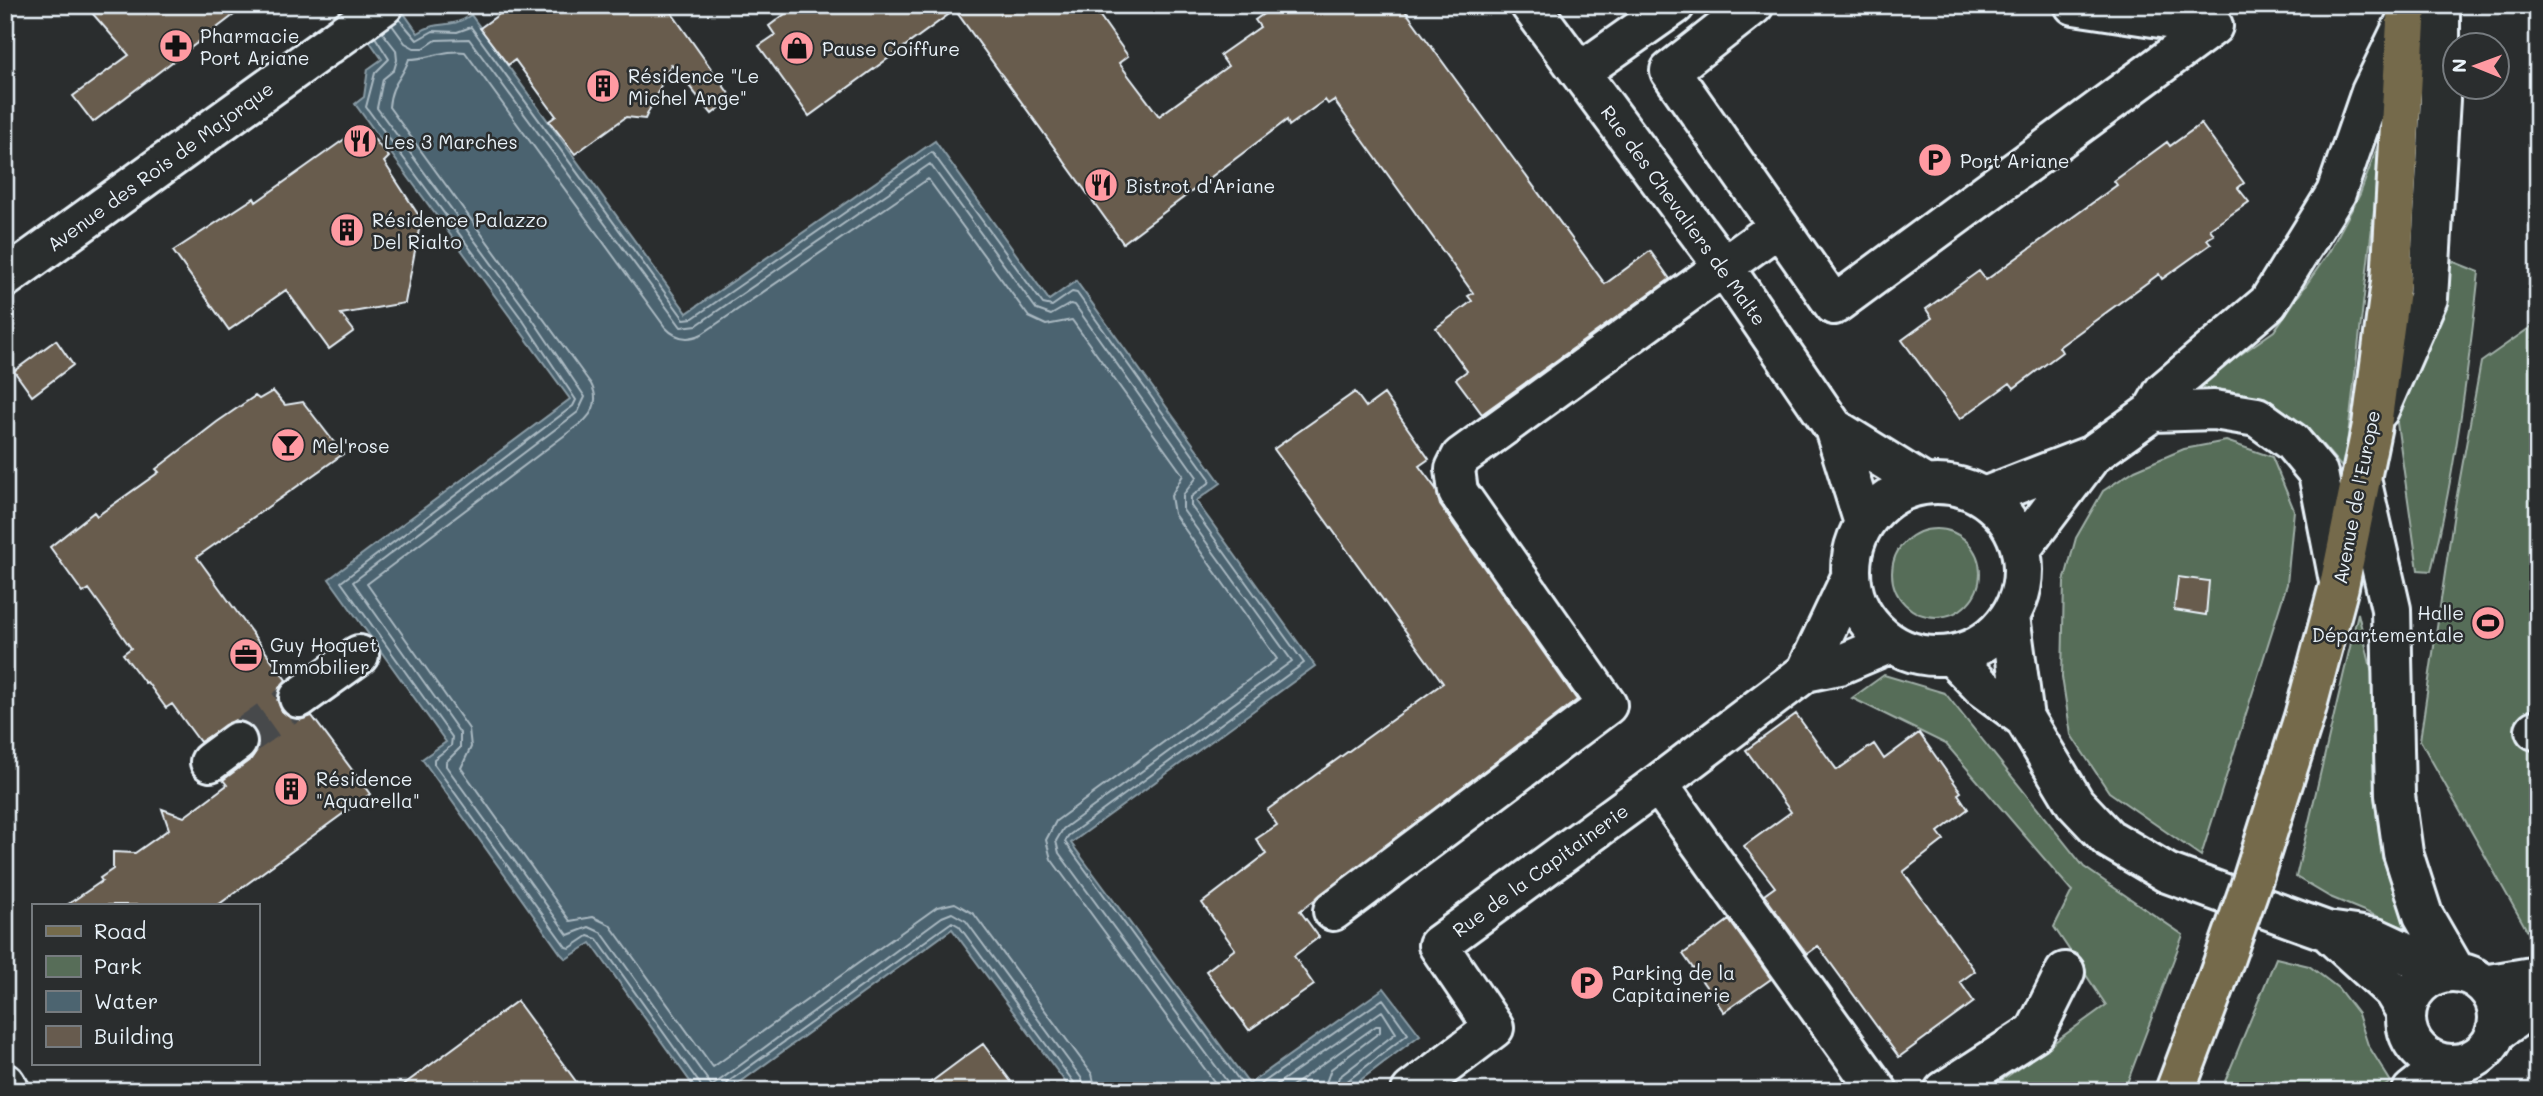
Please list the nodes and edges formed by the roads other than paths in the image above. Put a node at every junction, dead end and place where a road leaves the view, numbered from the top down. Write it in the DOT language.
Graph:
graph roads {
  1 [pos="384,5"];
  2 [pos="1530,5"];
  3 [pos="1675,5"];
  4 [pos="1754,5"];
  5 [pos="2074,5"];
  6 [pos="2418,10"];
  7 [pos="1580,72"];
  8 [pos="1777,228"];
  9 [pos="1724,267"];
  10 [pos="5,278"];
  11 [pos="2152,412"];
  12 [pos="1834,428"];
  13 [pos="2092,455"];
  14 [pos="2361,479"];
  15 [pos="1924,484"];
  16 [pos="1984,497"];
  17 [pos="1864,523"];
  18 [pos="2021,549"];
  19 [pos="1851,578"];
  20 [pos="2339,586"];
  21 [pos="2010,616"];
  22 [pos="1891,643"];
  23 [pos="359,654"];
  24 [pos="1951,655"];
  25 [pos="1806,672"];
  26 [pos="299,698"];
  27 [pos="2024,718"];
  28 [pos="1658,784"];
  29 [pos="1333,911"];
  30 [pos="2327,931"];
  31 [pos="2065,972"];
  32 [pos="2538,976"];
  33 [pos="2459,977"];
  34 [pos="2538,1002"];
  35 [pos="2406,1012"];
  36 [pos="2495,1033"];
  37 [pos="2446,1064"];
  38 [pos="5,1083"];
  39 [pos="10,1091"];
  40 [pos="1411,1091"];
  41 [pos="1878,1091"];
  42 [pos="1944,1091"];
  43 [pos="2175,1091"];
  44 [pos="2412,1091"];
  1 -- 10 [label="street, Avenue des Rois de Majorque"];
  2 -- 7 [label="street, Rue des Chevaliers de Malte"];
  3 -- 7 [label="street"];
  4 -- 8 [label="street"];
  5 -- 8 [label="street"];
  6 -- 11 [label="street"];
  6 -- 14 [label="main road, Avenue de l'Europe"];
  7 -- 9 [label="street, Rue des Chevaliers de Malte"];
  8 -- 9 [label="street"];
  9 -- 12 [label="street, Rue des Chevaliers de Malte"];
  9 -- 29 [label="street"];
  11 -- 13 [label="street"];
  11 -- 20 [label="street"];
  12 -- 15 [label="street"];
  12 -- 17 [label="street"];
  13 -- 16 [label="street"];
  13 -- 18 [label="street"];
  14 -- 20 [label="main road, Avenue de l'Europe"];
  14 -- 33 [label="street"];
  15 -- 16 [label="street"];
  15 -- 17 [label="street"];
  16 -- 18 [label="street"];
  17 -- 19 [label="street"];
  18 -- 21 [label="street"];
  19 -- 22 [label="street"];
  19 -- 25 [label="street, Rue de la Capitainerie"];
  20 -- 43 [label="main road, Avenue de l'Europe, bridge"];
  21 -- 24 [label="street"];
  21 -- 27 [label="street"];
  22 -- 24 [label="street"];
  22 -- 25 [label="street, Rue de la Capitainerie"];
  23 -- 26 [label="street"];
  24 -- 27 [label="street"];
  25 -- 28 [label="street, Rue de la Capitainerie"];
  27 -- 30 [label="street"];
  28 -- 40 [label="street, Rue de la Capitainerie"];
  28 -- 41 [label="street"];
  30 -- 33 [label="street"];
  30 -- 35 [label="street"];
  31 -- 42 [label="street"];
  32 -- 33 [label="street"];
  33 -- 35 [label="street"];
  33 -- 36 [label="street"];
  34 -- 36 [label="street"];
  35 -- 37 [label="street"];
  36 -- 37 [label="street"];
  37 -- 44 [label="street"];
  38 -- 39 [label="street"];
}
